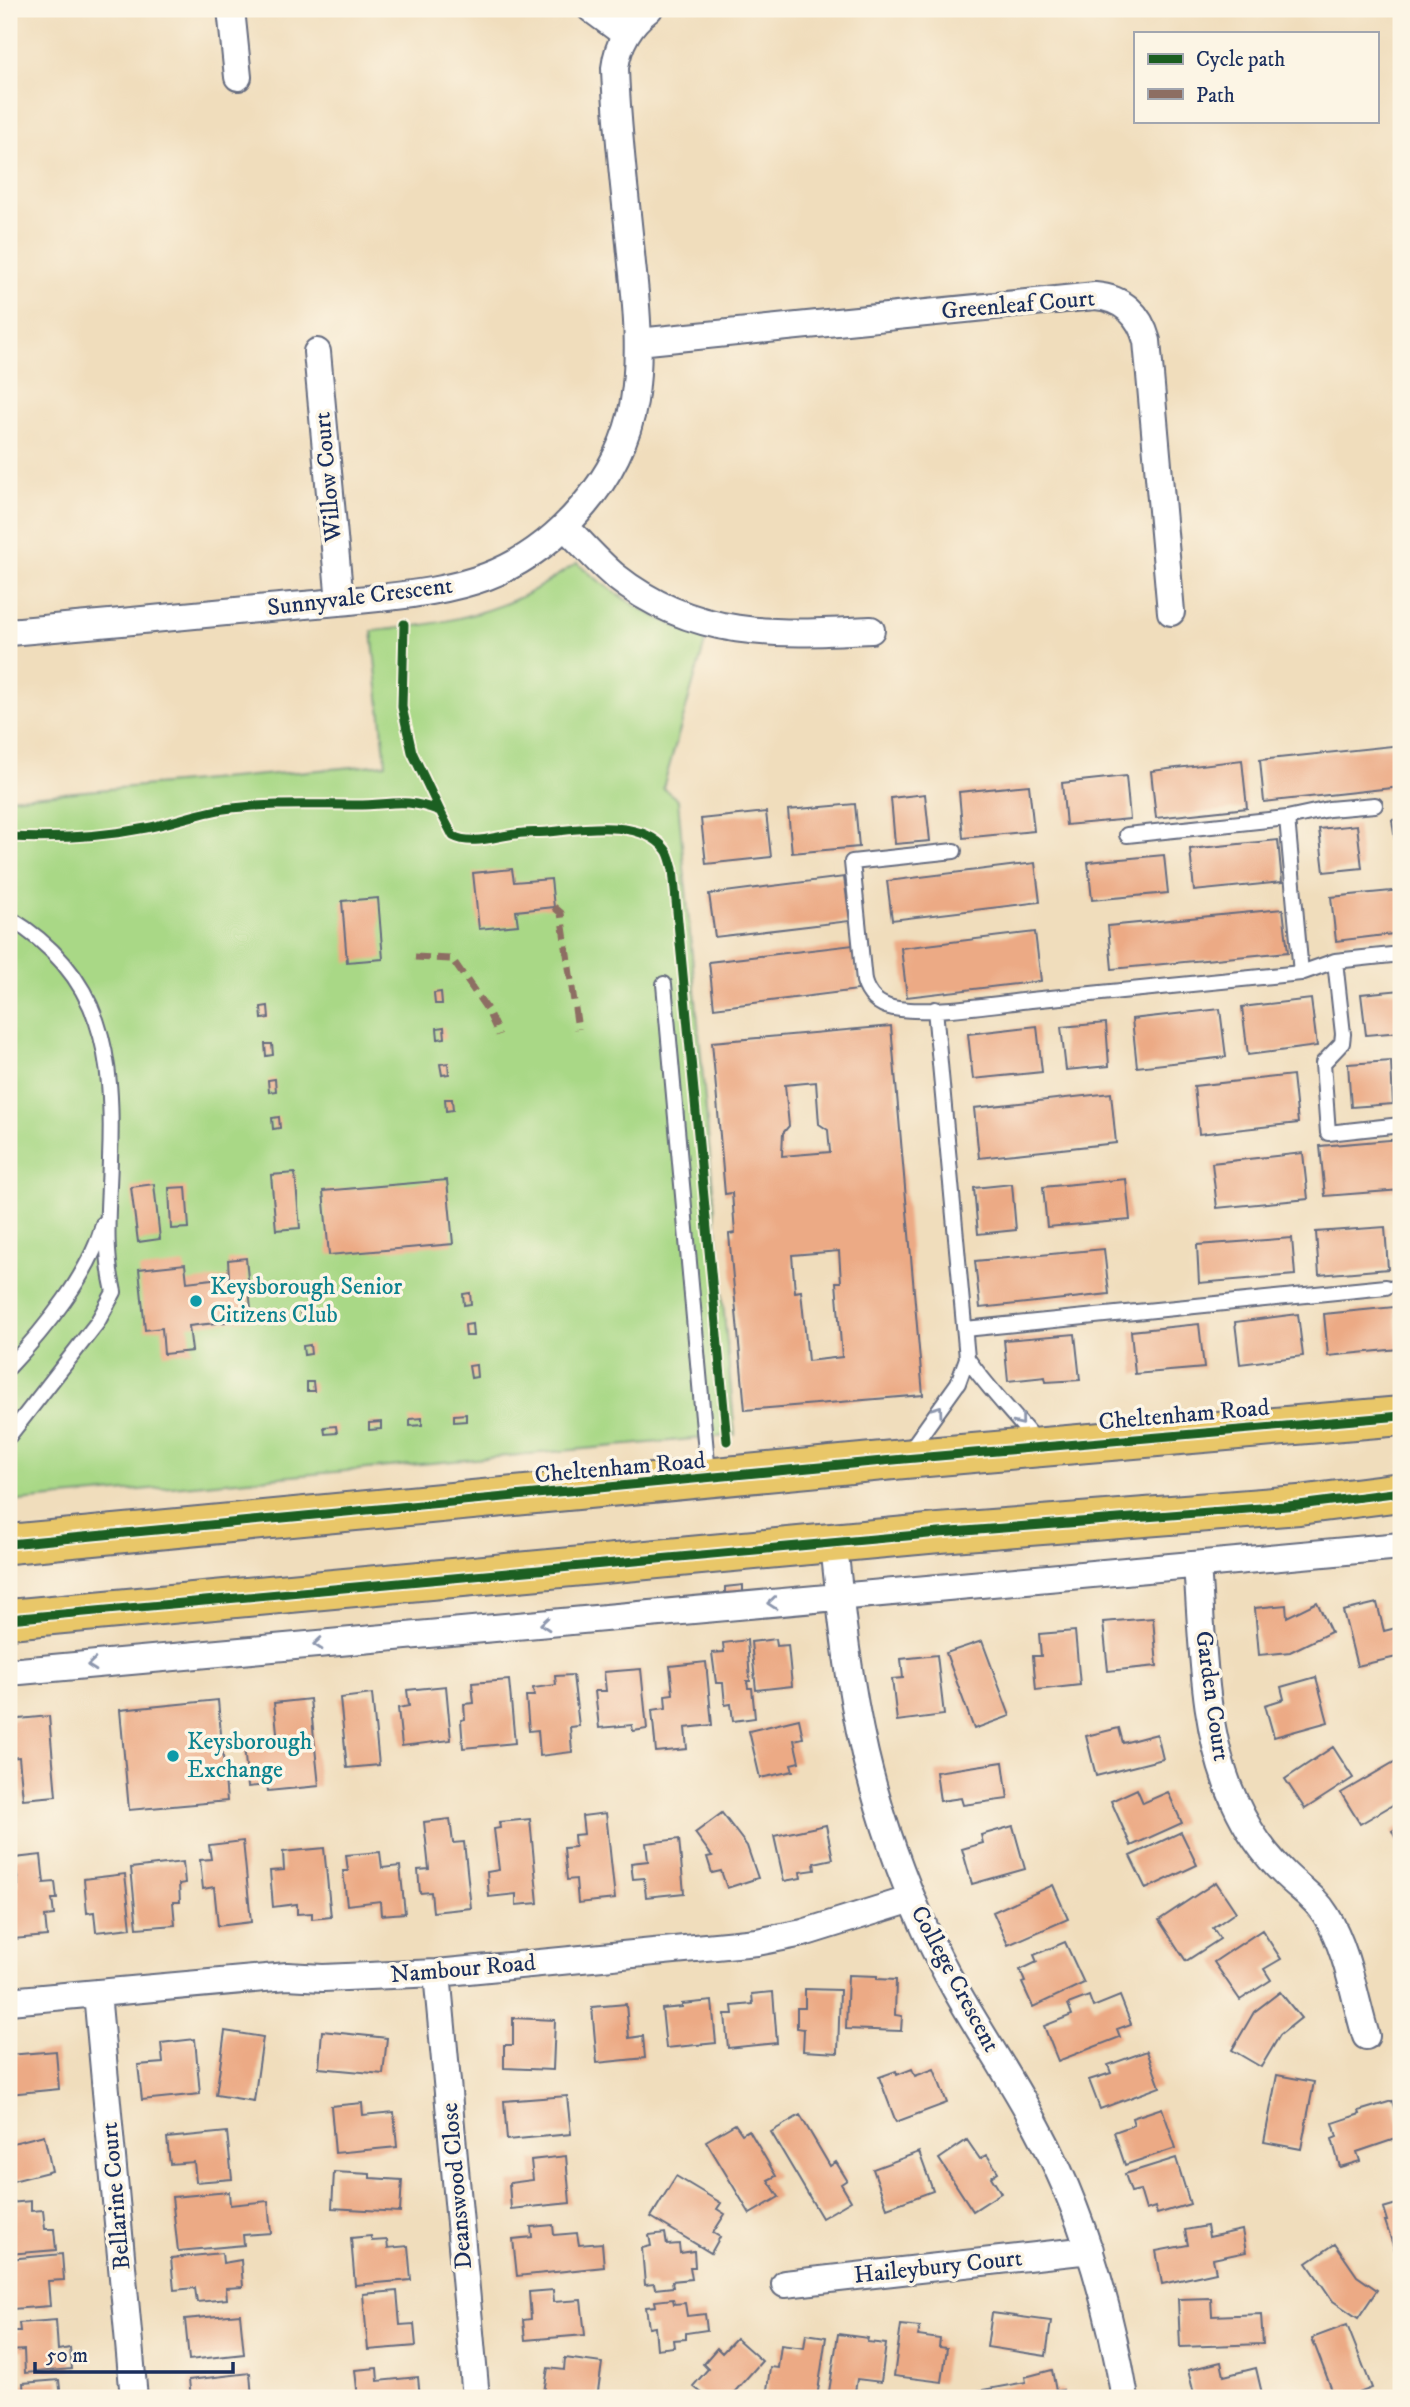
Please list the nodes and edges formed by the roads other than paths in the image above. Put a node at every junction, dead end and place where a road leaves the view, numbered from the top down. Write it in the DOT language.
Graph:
graph roads {
  1 [pos="231,9"];
  2 [pos="591,9"];
  3 [pos="649,9"];
  4 [pos="625,34"];
  5 [pos="238,77"];
  6 [pos="638,342"];
  7 [pos="317,352"];
  8 [pos="565,527"];
  9 [pos="340,602"];
  10 [pos="1171,612"];
  11 [pos="9,625"];
  12 [pos="871,629"];
  13 [pos="1375,805"];
  14 [pos="1287,818"];
  15 [pos="1127,835"];
  16 [pos="954,851"];
  17 [pos="9,918"];
  18 [pos="1401,954"];
  19 [pos="1335,961"];
  20 [pos="1301,973"];
  21 [pos="664,984"];
  22 [pos="934,1009"];
  23 [pos="1401,1125"];
  24 [pos="106,1214"];
  25 [pos="1386,1287"];
  26 [pos="965,1329"];
  27 [pos="967,1358"];
  28 [pos="9,1367"];
  29 [pos="1401,1416"];
  30 [pos="9,1436"];
  31 [pos="1041,1447"];
  32 [pos="904,1459"];
  33 [pos="708,1479"];
  34 [pos="1401,1492"];
  35 [pos="9,1544"];
  36 [pos="834,1544"];
  37 [pos="1401,1546"];
  38 [pos="1197,1565"];
  39 [pos="839,1597"];
  40 [pos="9,1619"];
  41 [pos="9,1672"];
  42 [pos="912,1899"];
  43 [pos="437,1973"];
  44 [pos="97,1993"];
  45 [pos="9,2001"];
  46 [pos="1366,2036"];
  47 [pos="1090,2250"];
  48 [pos="786,2284"];
  49 [pos="134,2398"];
  50 [pos="476,2398"];
  51 [pos="1125,2398"];
  1 -- 5 [label="street"];
  2 -- 4 [label="street"];
  3 -- 4 [label="street, Sunnyvale Crescent"];
  4 -- 6 [label="street, Sunnyvale Crescent"];
  6 -- 8 [label="street, Sunnyvale Crescent"];
  6 -- 10 [label="street, Greenleaf Court"];
  7 -- 9 [label="street, Willow Court"];
  8 -- 9 [label="street, Sunnyvale Crescent"];
  8 -- 12 [label="street"];
  9 -- 11 [label="street, Sunnyvale Crescent"];
  13 -- 14 [label="lane"];
  14 -- 15 [label="lane"];
  14 -- 20 [label="lane"];
  16 -- 22 [label="lane"];
  17 -- 24 [label="lane"];
  18 -- 19 [label="lane"];
  19 -- 20 [label="lane"];
  19 -- 23 [label="lane"];
  20 -- 22 [label="lane"];
  21 -- 33 [label="lane"];
  22 -- 26 [label="lane"];
  24 -- 28 [label="lane"];
  24 -- 30 [label="lane"];
  25 -- 26 [label="lane"];
  26 -- 27 [label="lane"];
  27 -- 31 [label="lane, one-way"];
  32 -- 27 [label="lane, one-way"];
  29 -- 31 [label="main road, Cheltenham Road"];
  31 -- 32 [label="main road, Cheltenham Road"];
  32 -- 33 [label="main road, Cheltenham Road"];
  33 -- 35 [label="main road, Cheltenham Road"];
  34 -- 36 [label="main road"];
  36 -- 39 [label="street, College Crescent"];
  36 -- 40 [label="main road"];
  37 -- 38 [label="street"];
  38 -- 39 [label="street"];
  38 -- 46 [label="street, Garden Court"];
  39 -- 41 [label="street, one-way"];
  39 -- 42 [label="street, College Crescent"];
  42 -- 43 [label="street, Nambour Road"];
  42 -- 47 [label="street, College Crescent"];
  43 -- 44 [label="street, Nambour Road"];
  43 -- 50 [label="street, Deanswood Close"];
  44 -- 45 [label="street, Nambour Road"];
  44 -- 49 [label="street, Bellarine Court"];
  47 -- 48 [label="street, Haileybury Court"];
  47 -- 51 [label="street, College Crescent"];
}
